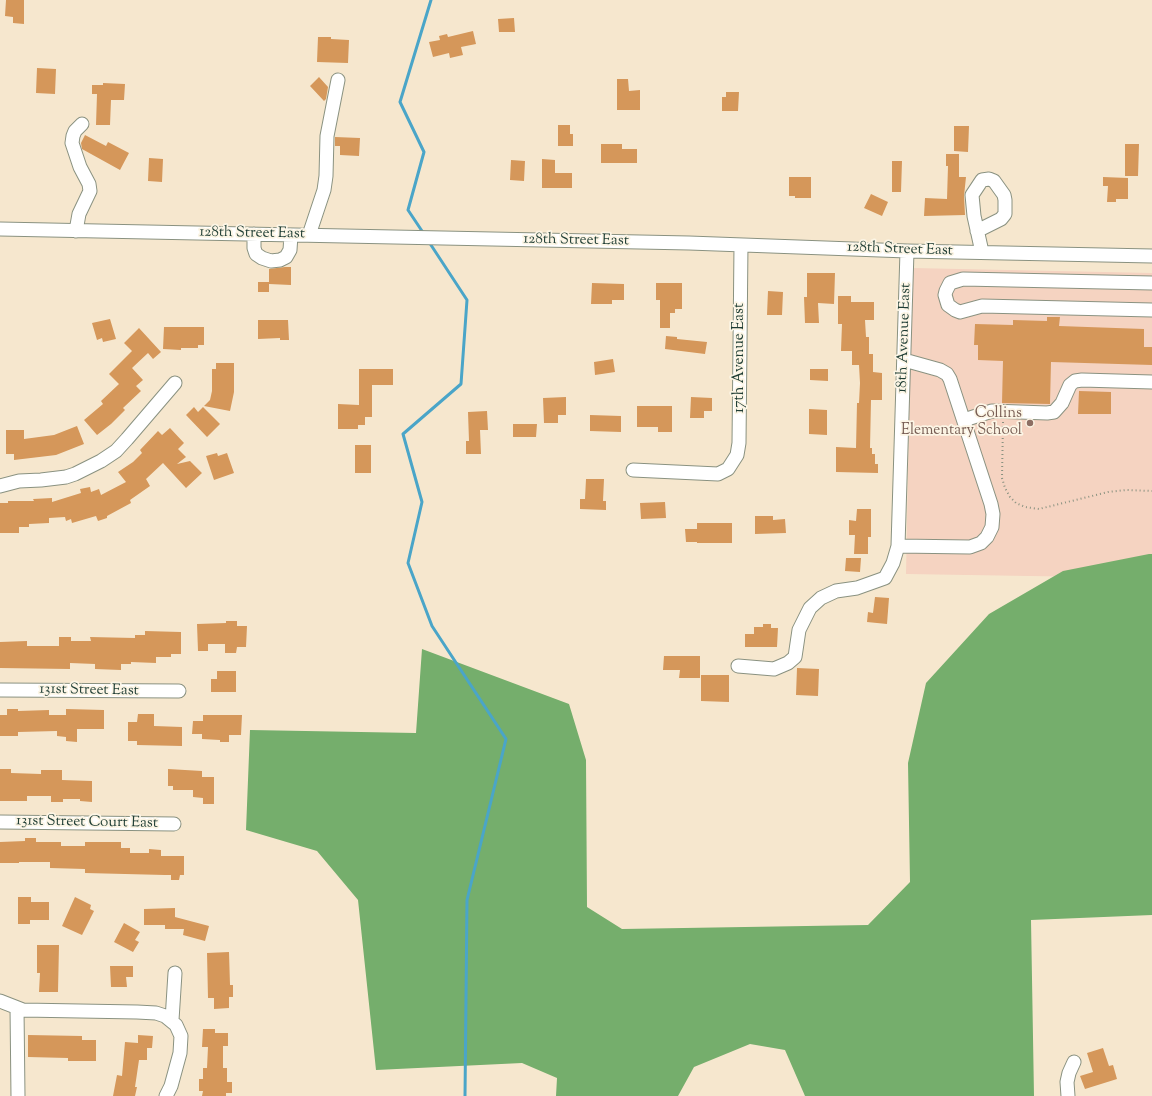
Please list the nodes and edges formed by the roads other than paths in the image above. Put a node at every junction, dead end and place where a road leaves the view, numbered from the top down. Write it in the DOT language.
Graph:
graph roads {
  1 [pos="338,80"];
  2 [pos="82,124"];
  3 [pos="0,229"];
  4 [pos="977,230"];
  5 [pos="76,231"];
  6 [pos="254,234"];
  7 [pos="291,235"];
  8 [pos="309,235"];
  9 [pos="741,245"];
  10 [pos="907,251"];
  11 [pos="982,252"];
  12 [pos="1152,256"];
  13 [pos="1152,283"];
  14 [pos="1152,310"];
  15 [pos="904,360"];
  16 [pos="1152,382"];
  17 [pos="175,383"];
  18 [pos="964,420"];
  19 [pos="633,470"];
  20 [pos="0,486"];
  21 [pos="898,546"];
  22 [pos="738,666"];
  23 [pos="0,690"];
  24 [pos="179,691"];
  25 [pos="0,822"];
  26 [pos="174,824"];
  27 [pos="175,973"];
  28 [pos="0,1000"];
  29 [pos="17,1008"];
  30 [pos="172,1020"];
  31 [pos="1074,1062"];
  32 [pos="18,1096"];
  33 [pos="166,1096"];
  34 [pos="1068,1096"];
  1 -- 8 [label="street"];
  2 -- 5 [label="street"];
  3 -- 5 [label="street, 128th Street East"];
  4 -- 11 [label="street"];
  5 -- 6 [label="street, 128th Street East"];
  6 -- 7 [label="street, 128th Street East"];
  6 -- 7 [label="street"];
  7 -- 8 [label="street, 128th Street East"];
  8 -- 9 [label="street, 128th Street East"];
  9 -- 10 [label="street, 128th Street East"];
  9 -- 19 [label="street, 17th Avenue East"];
  10 -- 11 [label="street, 128th Street East"];
  10 -- 15 [label="street, 18th Avenue East"];
  11 -- 12 [label="street, 128th Street East"];
  13 -- 14 [label="street"];
  15 -- 18 [label="street"];
  15 -- 21 [label="street, 18th Avenue East"];
  16 -- 18 [label="street"];
  17 -- 20 [label="street"];
  18 -- 21 [label="street"];
  21 -- 22 [label="street, 18th Avenue East"];
  23 -- 24 [label="street, 131st Street East"];
  25 -- 26 [label="street, 131st Street Court East"];
  27 -- 30 [label="street"];
  28 -- 29 [label="street"];
  29 -- 30 [label="street"];
  29 -- 32 [label="street"];
  30 -- 33 [label="street"];
  31 -- 34 [label="street"];
}
